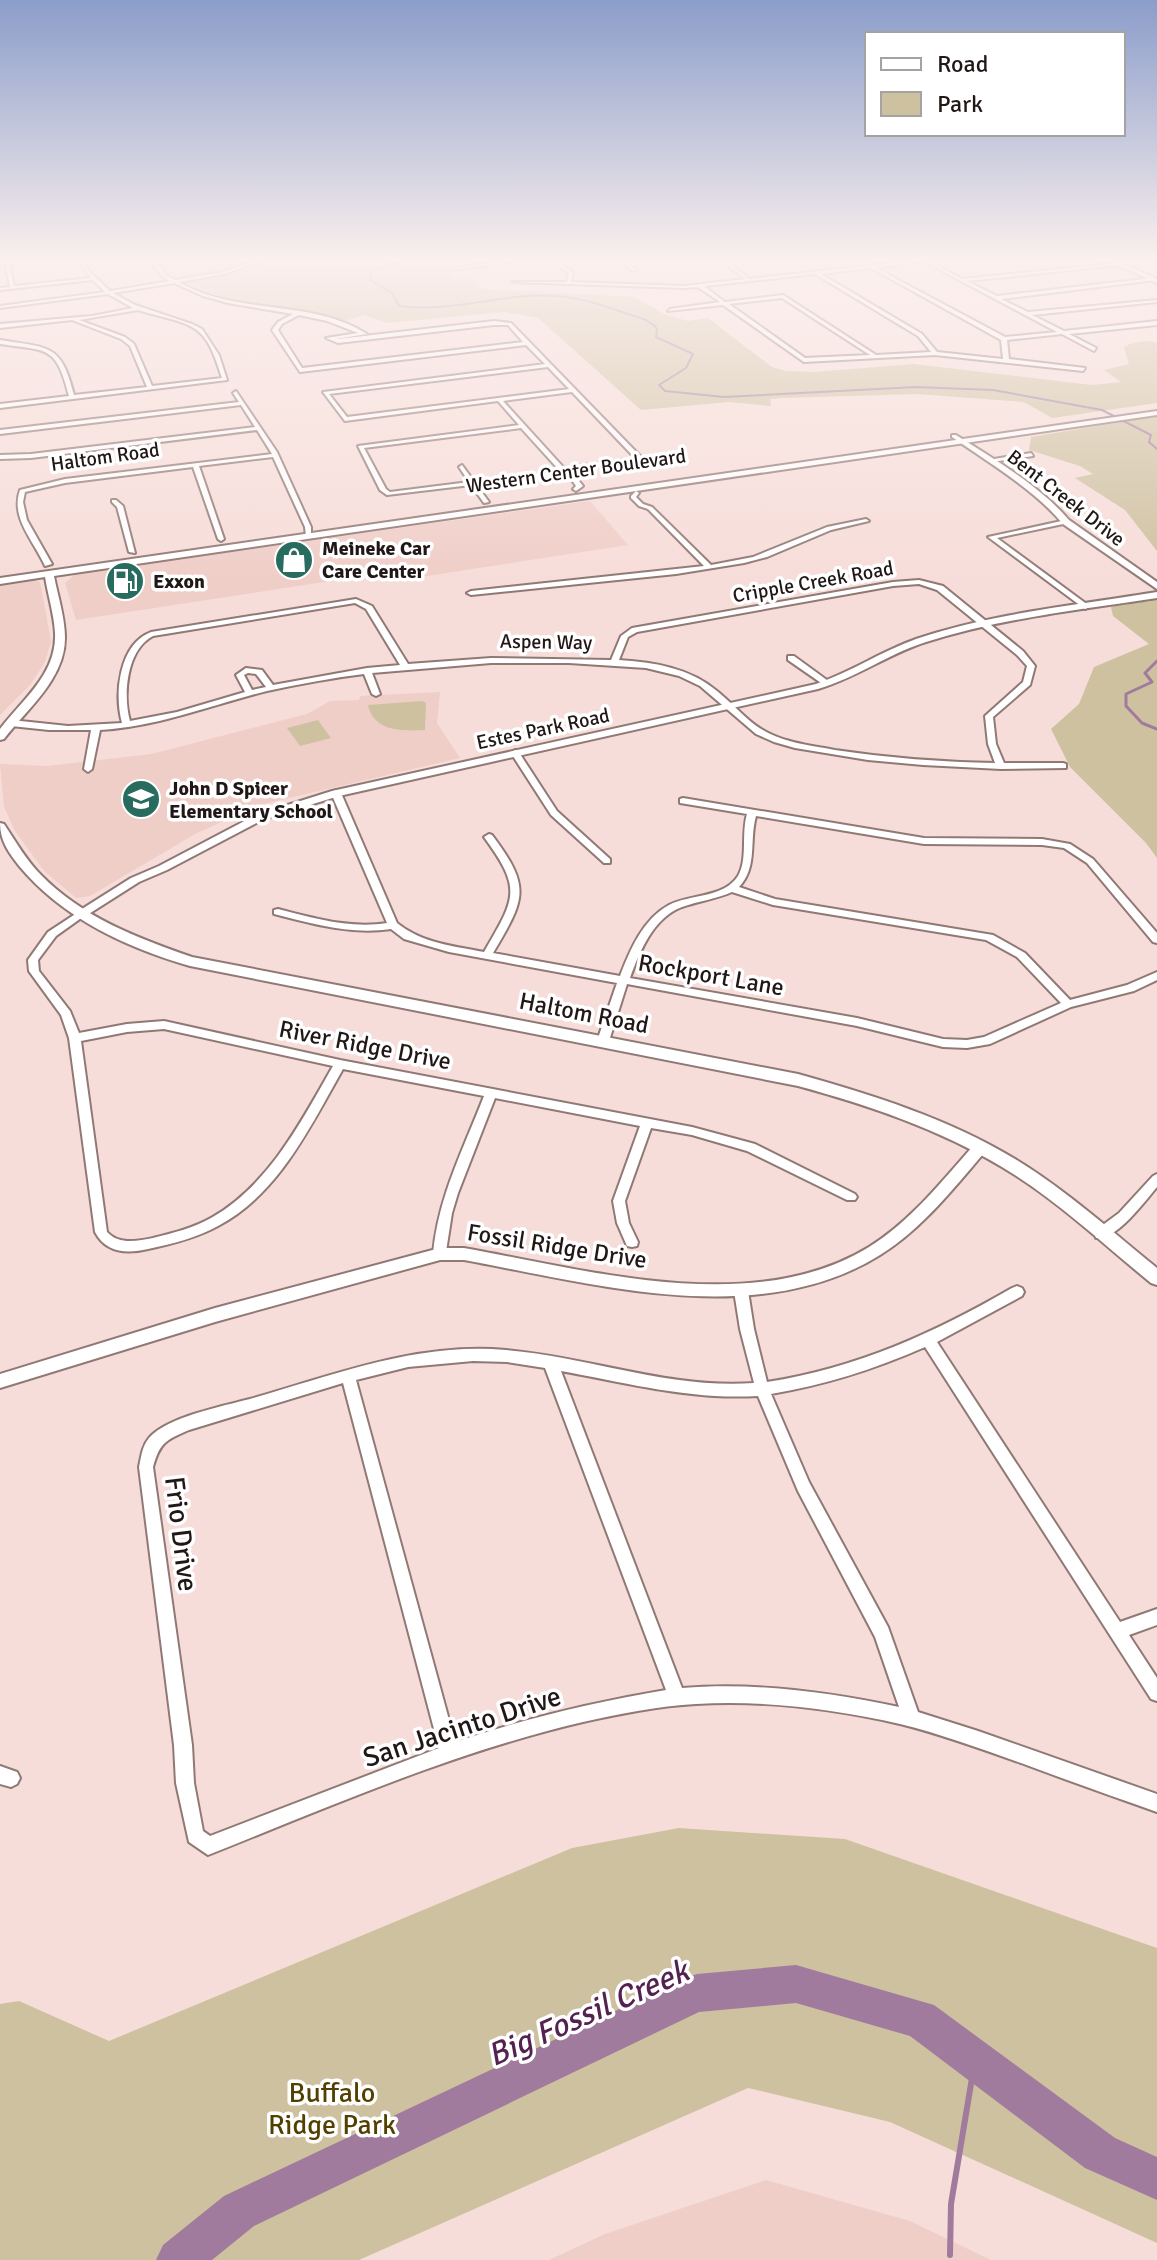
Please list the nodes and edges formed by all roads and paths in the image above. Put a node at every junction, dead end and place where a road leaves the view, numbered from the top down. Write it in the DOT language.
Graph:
graph roads {
  1 [pos="65,367"];
  2 [pos="141,367"];
  3 [pos="219,367"];
  4 [pos="298,367"];
  5 [pos="321,367"];
  6 [pos="529,367"];
  7 [pos="551,367"];
  8 [pos="1068,367"];
  9 [pos="1083,369"];
  10 [pos="150,388"];
  11 [pos="573,390"];
  12 [pos="236,393"];
  13 [pos="72,398"];
  14 [pos="499,399"];
  15 [pos="242,403"];
  16 [pos="0,406"];
  17 [pos="1156,409"];
  18 [pos="523,426"];
  19 [pos="259,428"];
  20 [pos="1002,429"];
  21 [pos="0,432"];
  22 [pos="1012,435"];
  23 [pos="954,436"];
  24 [pos="964,442"];
  25 [pos="275,455"];
  26 [pos="1031,455"];
  27 [pos="0,457"];
  28 [pos="991,460"];
  29 [pos="195,465"];
  30 [pos="462,467"];
  31 [pos="562,470"];
  32 [pos="625,482"];
  33 [pos="473,483"];
  34 [pos="576,489"];
  35 [pos="634,492"];
  36 [pos="584,498"];
  37 [pos="114,501"];
  38 [pos="486,502"];
  39 [pos="866,521"];
  40 [pos="1066,522"];
  41 [pos="308,532"];
  42 [pos="786,535"];
  43 [pos="221,539"];
  44 [pos="801,540"];
  45 [pos="133,552"];
  46 [pos="709,567"];
  47 [pos="48,569"];
  48 [pos="0,571"];
  49 [pos="0,581"];
  50 [pos="1157,586"];
  51 [pos="471,593"];
  52 [pos="1157,595"];
  53 [pos="1085,607"];
  54 [pos="986,625"];
  55 [pos="791,658"];
  56 [pos="614,662"];
  57 [pos="404,664"];
  58 [pos="367,670"];
  59 [pos="827,683"];
  60 [pos="271,688"];
  61 [pos="249,692"];
  62 [pos="376,694"];
  63 [pos="727,707"];
  64 [pos="11,723"];
  65 [pos="127,725"];
  66 [pos="96,727"];
  67 [pos="0,737"];
  68 [pos="515,753"];
  69 [pos="1001,766"];
  70 [pos="1063,766"];
  71 [pos="88,769"];
  72 [pos="336,793"];
  73 [pos="683,801"];
  74 [pos="752,813"];
  75 [pos="0,827"];
  76 [pos="489,837"];
  77 [pos="607,861"];
  78 [pos="731,888"];
  79 [pos="278,912"];
  80 [pos="80,914"];
  81 [pos="393,925"];
  82 [pos="1157,940"];
  83 [pos="487,955"];
  84 [pos="1157,976"];
  85 [pos="625,980"];
  86 [pos="1068,1004"];
  87 [pos="75,1038"];
  88 [pos="603,1041"];
  89 [pos="340,1064"];
  90 [pos="491,1093"];
  91 [pos="647,1123"];
  92 [pos="979,1149"];
  93 [pos="1157,1179"];
  94 [pos="851,1197"];
  95 [pos="1101,1234"];
  96 [pos="632,1242"];
  97 [pos="440,1254"];
  98 [pos="1157,1278"];
  99 [pos="741,1291"];
  100 [pos="1017,1292"];
  101 [pos="927,1338"];
  102 [pos="551,1364"];
  103 [pos="348,1377"];
  104 [pos="0,1381"];
  105 [pos="762,1389"];
  106 [pos="1157,1617"];
  107 [pos="1118,1631"];
  108 [pos="1157,1693"];
  109 [pos="677,1697"];
  110 [pos="912,1719"];
  111 [pos="449,1752"];
  112 [pos="1157,1803"];
  113 [pos="208,1846"];
  1 -- 13 [label="street"];
  2 -- 10 [label="street"];
  3 -- 10 [label="street"];
  4 -- 5 [label="street"];
  6 -- 14 [label="street"];
  7 -- 11 [label="street"];
  8 -- 9 [label="street"];
  10 -- 13 [label="street"];
  11 -- 14 [label="street"];
  11 -- 31 [label="street"];
  12 -- 15 [label="street"];
  13 -- 16 [label="street"];
  14 -- 18 [label="street"];
  15 -- 19 [label="street"];
  15 -- 21 [label="street"];
  17 -- 20 [label="main road, Western Center Boulevard"];
  17 -- 22 [label="main road, Western Center Boulevard"];
  18 -- 31 [label="street"];
  18 -- 33 [label="street"];
  19 -- 25 [label="street"];
  19 -- 27 [label="street"];
  20 -- 22 [label="main road"];
  20 -- 23 [label="main road, Western Center Boulevard"];
  22 -- 24 [label="main road, Western Center Boulevard"];
  23 -- 24 [label="street, Bent Creek Drive"];
  23 -- 32 [label="main road, Western Center Boulevard"];
  24 -- 28 [label="street, Bent Creek Drive"];
  24 -- 35 [label="main road, Western Center Boulevard"];
  25 -- 29 [label="street, Haltom Road"];
  25 -- 41 [label="street"];
  26 -- 28 [label="street"];
  28 -- 40 [label="street, Bent Creek Drive"];
  29 -- 43 [label="street"];
  29 -- 47 [label="street, Haltom Road"];
  30 -- 33 [label="street"];
  31 -- 34 [label="street"];
  32 -- 34 [label="main road, Western Center Boulevard"];
  32 -- 35 [label="street"];
  33 -- 38 [label="street"];
  34 -- 36 [label="street"];
  34 -- 38 [label="main road, Western Center Boulevard"];
  35 -- 36 [label="main road, Western Center Boulevard"];
  35 -- 46 [label="street"];
  36 -- 41 [label="main road, Western Center Boulevard"];
  37 -- 45 [label="street"];
  38 -- 41 [label="main road, Western Center Boulevard"];
  39 -- 44 [label="street"];
  40 -- 50 [label="street, Bent Creek Drive"];
  40 -- 53 [label="street"];
  41 -- 43 [label="main road, Western Center Boulevard"];
  41 -- 47 [label="main road, Western Center Boulevard"];
  42 -- 44 [label="street"];
  43 -- 45 [label="main road, Western Center Boulevard"];
  44 -- 46 [label="street"];
  45 -- 47 [label="main road, Western Center Boulevard"];
  46 -- 51 [label="street"];
  47 -- 48 [label="main road"];
  47 -- 49 [label="main road, Western Center Boulevard"];
  47 -- 64 [label="main road, Haltom Road"];
  52 -- 53 [label="street, Estes Park Road"];
  53 -- 54 [label="street, Estes Park Road"];
  54 -- 56 [label="street, Cripple Creek Road"];
  54 -- 59 [label="street, Estes Park Road"];
  54 -- 69 [label="street, Cripple Creek Road"];
  55 -- 59 [label="street"];
  56 -- 57 [label="street, Aspen Way"];
  56 -- 63 [label="street, Aspen Way"];
  57 -- 58 [label="street, Aspen Way"];
  57 -- 65 [label="street"];
  58 -- 60 [label="street, Aspen Way"];
  58 -- 62 [label="street"];
  59 -- 63 [label="street, Estes Park Road"];
  60 -- 61 [label="street, Aspen Way"];
  60 -- 61 [label="street"];
  61 -- 65 [label="street, Aspen Way"];
  63 -- 68 [label="street, Estes Park Road"];
  63 -- 69 [label="street, Aspen Way"];
  64 -- 66 [label="street, Aspen Way"];
  64 -- 67 [label="main road, Haltom Road"];
  65 -- 66 [label="street, Aspen Way"];
  66 -- 71 [label="street"];
  68 -- 72 [label="street, Estes Park Road"];
  68 -- 77 [label="street"];
  69 -- 70 [label="street, Aspen Way"];
  72 -- 80 [label="street, Estes Park Road"];
  72 -- 81 [label="street"];
  73 -- 74 [label="street"];
  74 -- 78 [label="street"];
  74 -- 82 [label="street"];
  75 -- 80 [label="main road, Haltom Road"];
  76 -- 83 [label="street"];
  78 -- 85 [label="street"];
  78 -- 86 [label="street"];
  79 -- 81 [label="street"];
  80 -- 87 [label="street, Estes Park Road"];
  80 -- 88 [label="main road, Haltom Road"];
  81 -- 83 [label="street, Rockport Lane"];
  83 -- 85 [label="street, Rockport Lane"];
  84 -- 86 [label="street, Rockport Lane"];
  85 -- 86 [label="street, Rockport Lane"];
  85 -- 88 [label="street"];
  87 -- 89 [label="street, River Ridge Drive"];
  87 -- 89 [label="street"];
  88 -- 92 [label="main road, Haltom Road"];
  89 -- 90 [label="street, River Ridge Drive"];
  90 -- 91 [label="street, River Ridge Drive"];
  90 -- 97 [label="street"];
  91 -- 94 [label="street, River Ridge Drive"];
  91 -- 96 [label="street"];
  92 -- 95 [label="main road, Haltom Road"];
  92 -- 99 [label="street, Fossil Ridge Drive"];
  93 -- 95 [label="street"];
  95 -- 98 [label="main road, Haltom Road"];
  97 -- 99 [label="street, Fossil Ridge Drive"];
  97 -- 104 [label="street, Fossil Ridge Drive"];
  99 -- 105 [label="street"];
  100 -- 101 [label="street, Frio Drive"];
  101 -- 105 [label="street, Frio Drive"];
  101 -- 107 [label="street"];
  102 -- 103 [label="street, Frio Drive"];
  102 -- 105 [label="street, Frio Drive"];
  102 -- 109 [label="street"];
  103 -- 111 [label="street"];
  103 -- 113 [label="street, Frio Drive"];
  105 -- 110 [label="street"];
  106 -- 107 [label="street"];
  107 -- 108 [label="street"];
  109 -- 110 [label="street, San Jacinto Drive"];
  109 -- 111 [label="street, San Jacinto Drive"];
  110 -- 112 [label="street, San Jacinto Drive"];
  111 -- 113 [label="street, San Jacinto Drive"];
}
